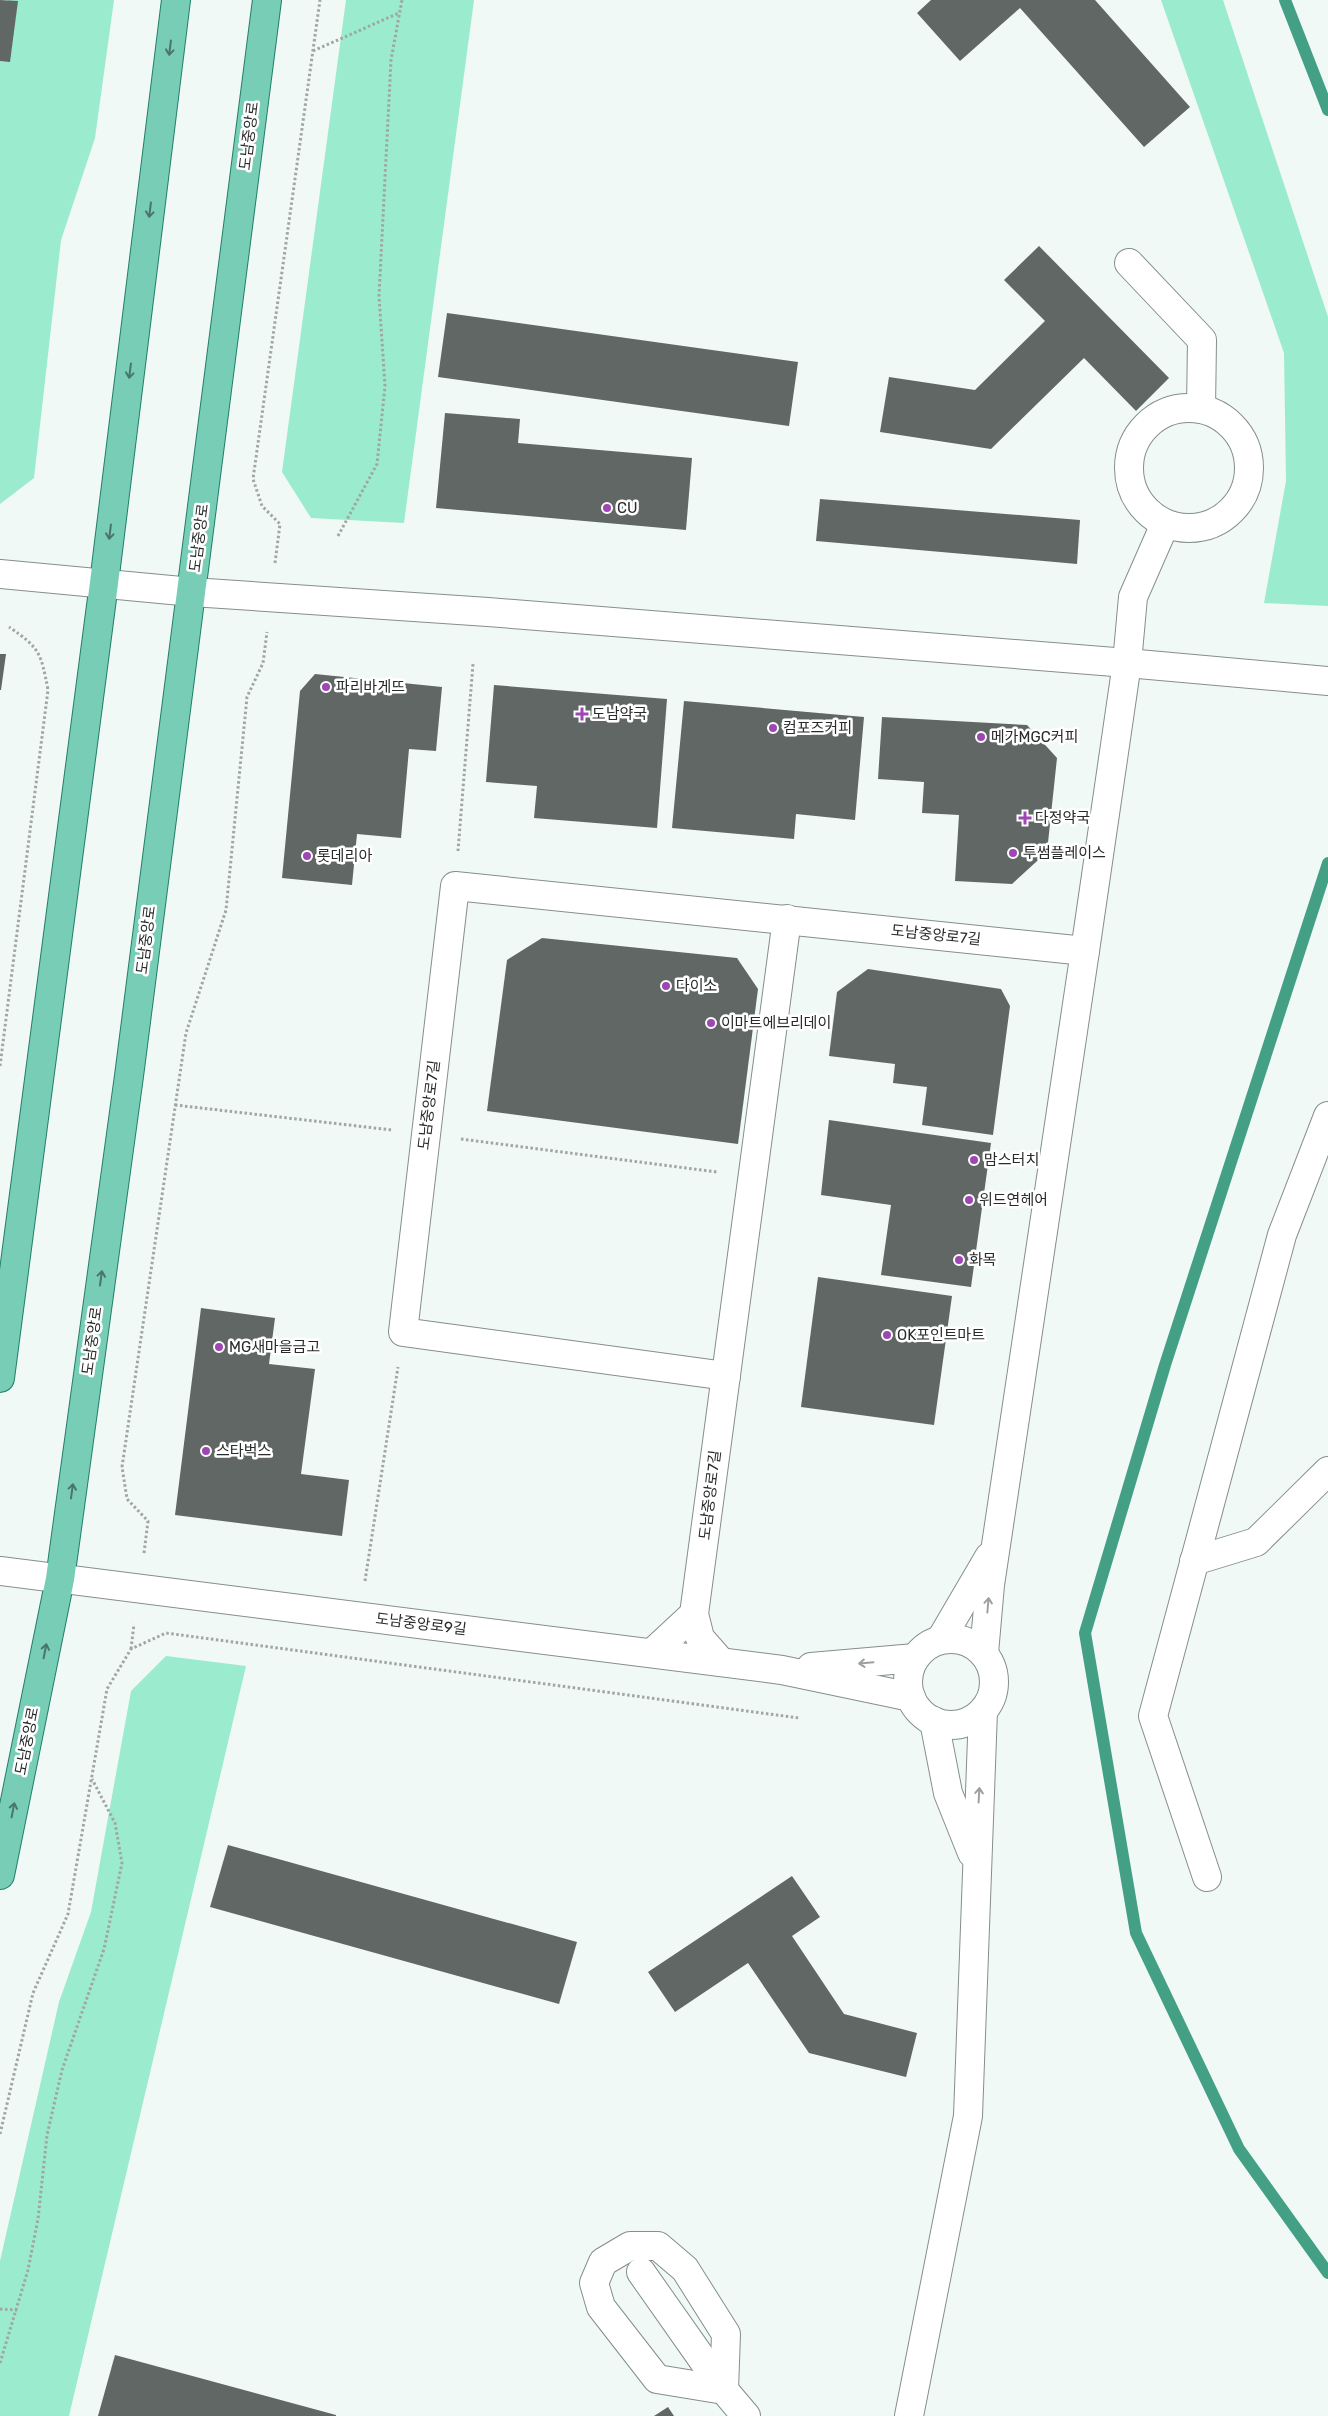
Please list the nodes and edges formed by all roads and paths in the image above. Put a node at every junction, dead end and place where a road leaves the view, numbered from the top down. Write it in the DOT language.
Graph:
graph roads {
  1 [pos="176,0"];
  2 [pos="266,0"];
  3 [pos="320,0"];
  4 [pos="402,0"];
  5 [pos="400,13"];
  6 [pos="313,51"];
  7 [pos="1129,264"];
  8 [pos="1201,409"];
  9 [pos="280,524"];
  10 [pos="1165,524"];
  11 [pos="338,536"];
  12 [pos="0,574"];
  13 [pos="104,583"];
  14 [pos="192,592"];
  15 [pos="8,627"];
  16 [pos="1127,662"];
  17 [pos="263,663"];
  18 [pos="473,664"];
  19 [pos="1322,680"];
  20 [pos="455,886"];
  21 [pos="787,919"];
  22 [pos="1085,951"];
  23 [pos="0,1066"];
  24 [pos="175,1105"];
  25 [pos="1328,1116"];
  26 [pos="426,1134"];
  27 [pos="752,1176"];
  28 [pos="403,1332"];
  29 [pos="726,1376"];
  30 [pos="0,1378"];
  31 [pos="1328,1471"];
  32 [pos="148,1521"];
  33 [pos="996,1544"];
  34 [pos="1194,1560"];
  35 [pos="0,1571"];
  36 [pos="60,1579"];
  37 [pos="694,1614"];
  38 [pos="360,1617"];
  39 [pos="941,1639"];
  40 [pos="652,1653"];
  41 [pos="984,1654"];
  42 [pos="915,1658"];
  43 [pos="721,1662"];
  44 [pos="782,1670"];
  45 [pos="911,1697"];
  46 [pos="983,1711"];
  47 [pos="799,1718"];
  48 [pos="934,1721"];
  49 [pos="91,1778"];
  50 [pos="976,1861"];
  51 [pos="0,1875"];
  52 [pos="1207,1877"];
  53 [pos="0,2134"];
  54 [pos="641,2272"];
  55 [pos="0,2308"];
  56 [pos="16,2310"];
  57 [pos="0,2363"];
  58 [pos="724,2390"];
  59 [pos="746,2416"];
  60 [pos="909,2416"];
  1 -- 13 [label="main road, one-way"];
  2 -- 14 [label="main road, 도남중앙로"];
  3 -- 6 [label="path"];
  4 -- 5 [label="path"];
  5 -- 6 [label="path"];
  5 -- 11 [label="path"];
  6 -- 9 [label="path"];
  7 -- 8 [label="street"];
  8 -- 10 [label="street"];
  8 -- 10 [label="street"];
  10 -- 16 [label="street"];
  12 -- 13 [label="street"];
  13 -- 14 [label="street"];
  13 -- 30 [label="main road"];
  14 -- 16 [label="street"];
  36 -- 14 [label="main road, 도남중앙로, one-way"];
  15 -- 23 [label="path"];
  16 -- 19 [label="street"];
  16 -- 22 [label="street"];
  17 -- 24 [label="path"];
  18 -- 20 [label="path"];
  20 -- 21 [label="street, 도남중앙로7길"];
  20 -- 26 [label="street, 도남중앙로7길"];
  21 -- 22 [label="street, 도남중앙로7길"];
  21 -- 27 [label="street, 도남중앙로7길"];
  22 -- 33 [label="street"];
  24 -- 26 [label="path"];
  24 -- 32 [label="path"];
  25 -- 34 [label="street"];
  26 -- 27 [label="path"];
  26 -- 28 [label="street, 도남중앙로7길"];
  27 -- 29 [label="street, 도남중앙로7길"];
  28 -- 29 [label="street"];
  28 -- 38 [label="path"];
  29 -- 37 [label="street, 도남중앙로7길"];
  31 -- 34 [label="street"];
  33 -- 39 [label="street"];
  41 -- 33 [label="street, one-way"];
  34 -- 52 [label="street"];
  35 -- 36 [label="street, 도남중앙로9길"];
  36 -- 38 [label="street, 도남중앙로9길"];
  51 -- 36 [label="main road, 도남중앙로, one-way"];
  37 -- 40 [label="street"];
  37 -- 43 [label="street"];
  38 -- 40 [label="street, 도남중앙로9길"];
  39 -- 41 [label="street"];
  39 -- 42 [label="street"];
  40 -- 43 [label="street, 도남중앙로9길"];
  41 -- 46 [label="street"];
  42 -- 44 [label="street, one-way"];
  42 -- 45 [label="street"];
  43 -- 44 [label="street, 도남중앙로9길"];
  44 -- 45 [label="street"];
  45 -- 48 [label="street"];
  46 -- 48 [label="street"];
  50 -- 46 [label="street, one-way"];
  47 -- 49 [label="path"];
  48 -- 50 [label="street"];
  49 -- 53 [label="path"];
  49 -- 56 [label="path"];
  50 -- 60 [label="street"];
  54 -- 58 [label="street"];
  55 -- 56 [label="path"];
  56 -- 57 [label="path"];
  58 -- 58 [label="street"];
  58 -- 59 [label="street"];
}
